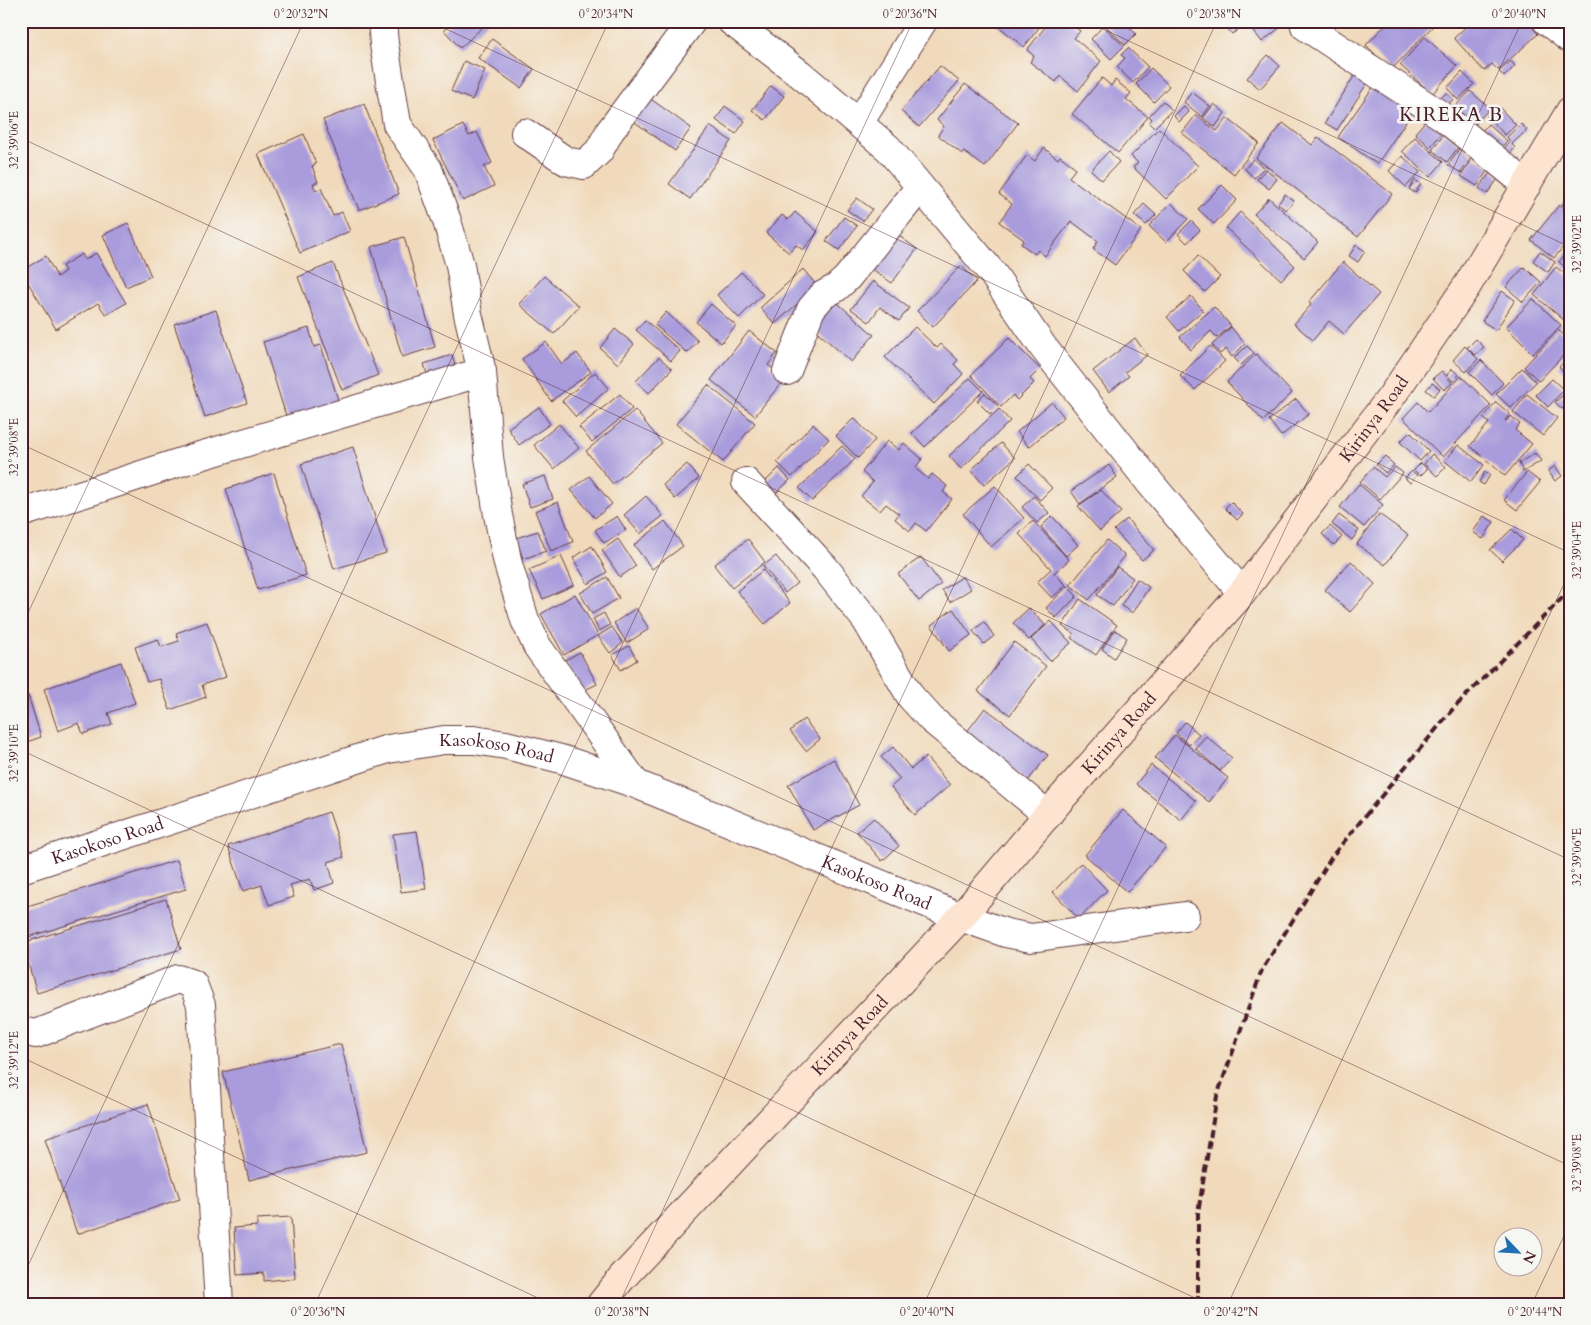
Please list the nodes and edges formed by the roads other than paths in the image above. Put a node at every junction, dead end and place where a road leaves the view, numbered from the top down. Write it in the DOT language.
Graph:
graph roads {
  1 [pos="382,21"];
  2 [pos="692,21"];
  3 [pos="732,21"];
  4 [pos="923,21"];
  5 [pos="1547,21"];
  6 [pos="1304,26"];
  7 [pos="1570,39"];
  8 [pos="1570,111"];
  9 [pos="859,123"];
  10 [pos="525,133"];
  11 [pos="1527,185"];
  12 [pos="920,188"];
  13 [pos="788,371"];
  14 [pos="482,372"];
  15 [pos="746,482"];
  16 [pos="21,513"];
  17 [pos="1242,593"];
  18 [pos="636,784"];
  19 [pos="1048,814"];
  20 [pos="21,869"];
  21 [pos="1186,916"];
  22 [pos="961,917"];
  23 [pos="21,1031"];
  24 [pos="219,1304"];
  25 [pos="601,1304"];
  1 -- 14 [label="street"];
  2 -- 10 [label="street"];
  3 -- 9 [label="street"];
  4 -- 9 [label="street"];
  5 -- 7 [label="street"];
  6 -- 11 [label="street"];
  8 -- 11 [label="main road, Kirinya Road"];
  9 -- 12 [label="street"];
  11 -- 17 [label="main road, Kirinya Road"];
  12 -- 13 [label="street"];
  12 -- 17 [label="street"];
  14 -- 16 [label="street"];
  14 -- 18 [label="street"];
  15 -- 19 [label="street"];
  17 -- 19 [label="main road, Kirinya Road"];
  18 -- 20 [label="street, Kasokoso Road"];
  18 -- 22 [label="street, Kasokoso Road"];
  19 -- 22 [label="main road, Kirinya Road"];
  21 -- 22 [label="street, Kasokoso Road"];
  22 -- 25 [label="main road, Kirinya Road"];
  23 -- 24 [label="street"];
}
